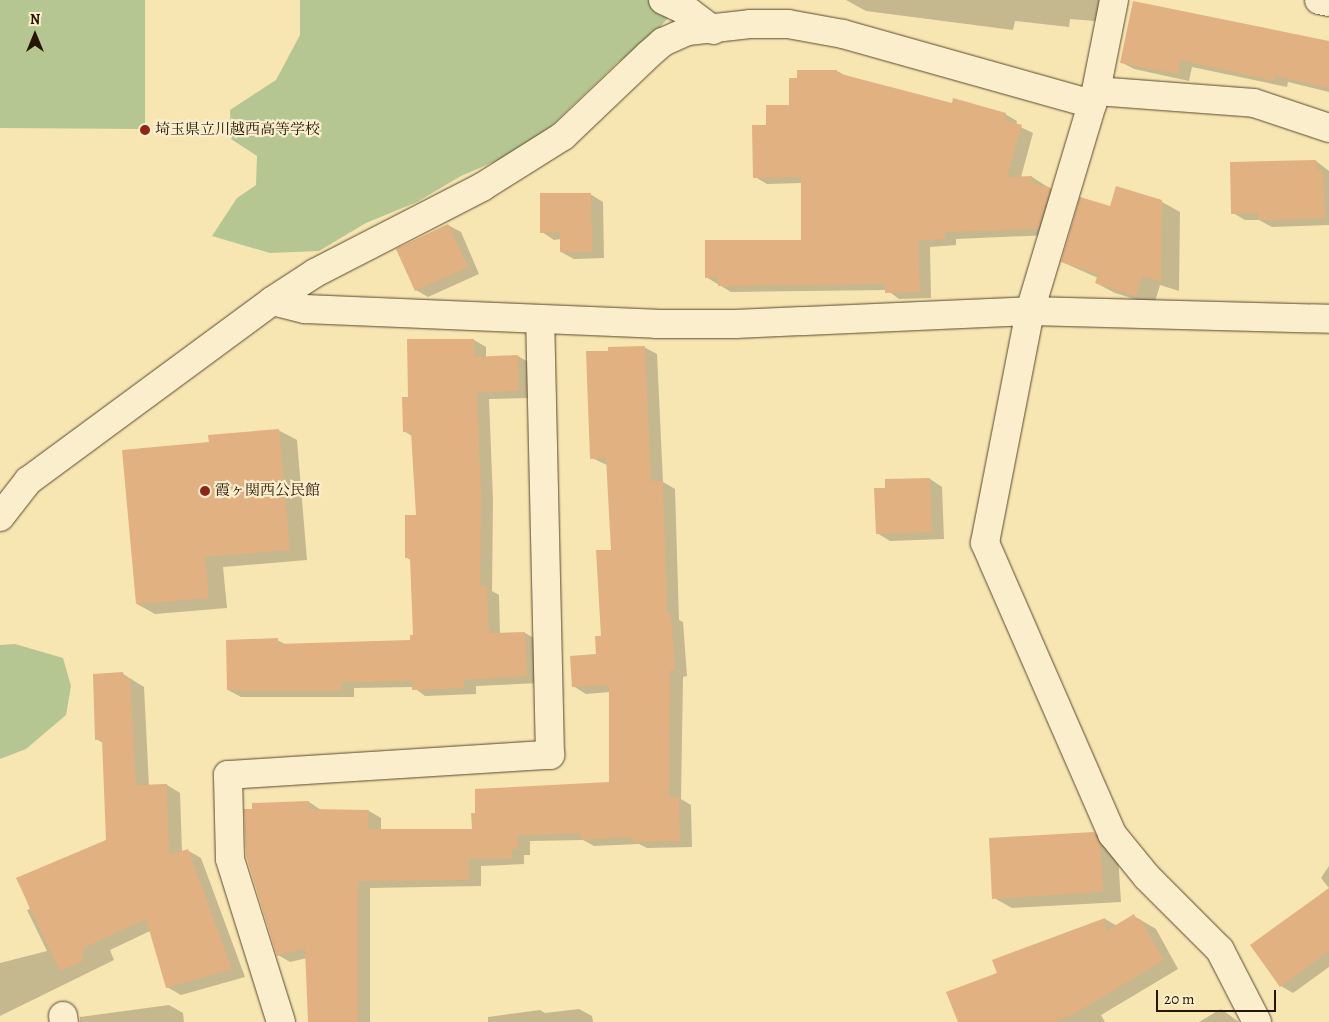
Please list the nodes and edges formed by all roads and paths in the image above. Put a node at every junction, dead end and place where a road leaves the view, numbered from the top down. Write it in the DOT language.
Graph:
graph roads {
  1 [pos="663,0"];
  2 [pos="1114,0"];
  3 [pos="1319,0"];
  4 [pos="1329,2"];
  5 [pos="713,30"];
  6 [pos="1094,98"];
  7 [pos="1329,128"];
  8 [pos="272,301"];
  9 [pos="1030,311"];
  10 [pos="540,319"];
  11 [pos="1329,319"];
  12 [pos="0,517"];
  13 [pos="281,1022"];
  14 [pos="1257,1022"];
  1 -- 5 [label="street"];
  2 -- 6 [label="street"];
  3 -- 4 [label="street"];
  5 -- 6 [label="street"];
  5 -- 8 [label="street"];
  6 -- 7 [label="street"];
  6 -- 9 [label="street"];
  8 -- 10 [label="street"];
  8 -- 12 [label="street"];
  9 -- 10 [label="street"];
  9 -- 11 [label="street"];
  9 -- 14 [label="street"];
  10 -- 13 [label="street"];
}
